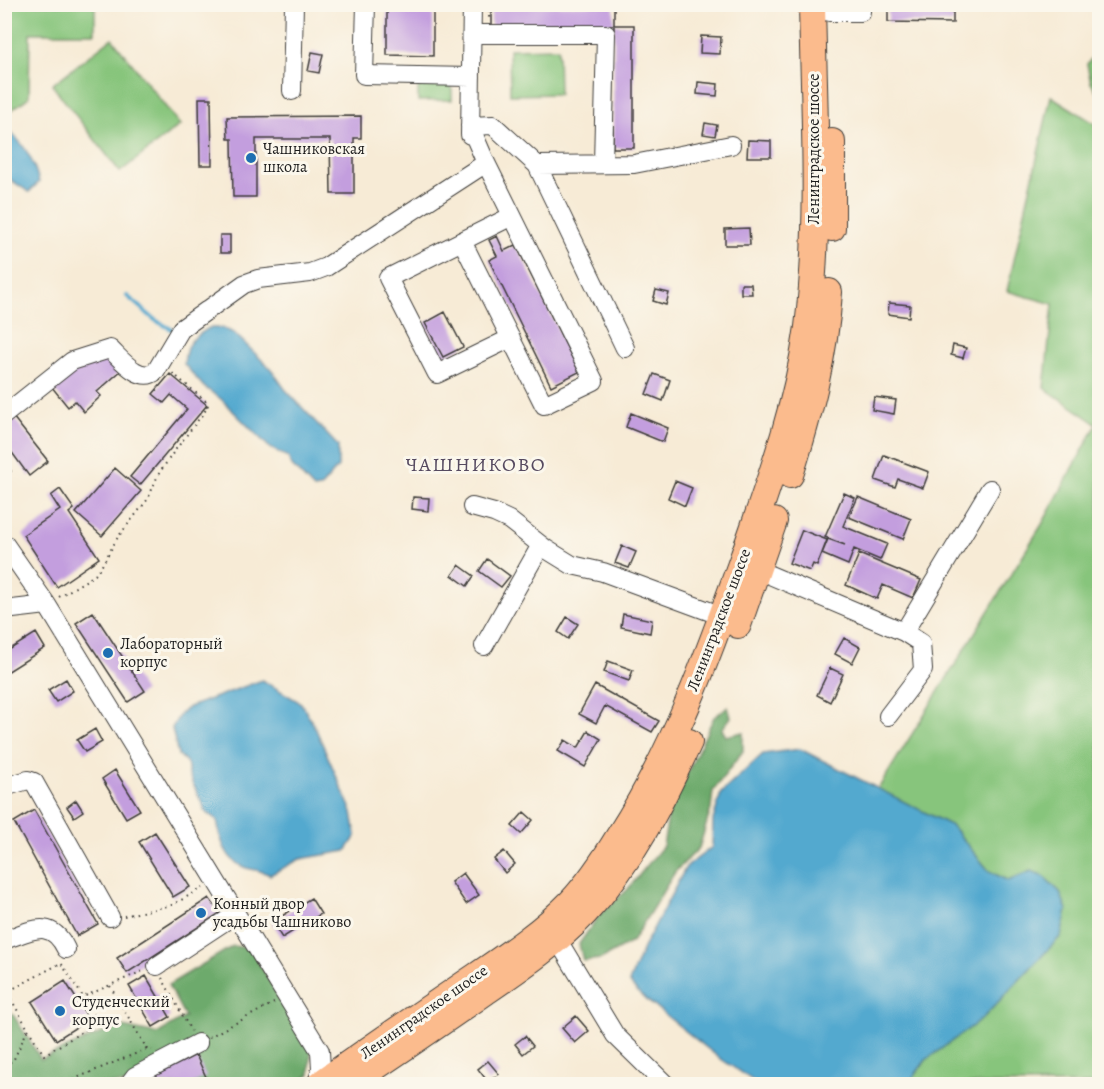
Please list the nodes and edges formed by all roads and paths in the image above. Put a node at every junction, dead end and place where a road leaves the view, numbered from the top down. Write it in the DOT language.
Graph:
graph roads {
  1 [pos="294,4"];
  2 [pos="366,4"];
  3 [pos="472,4"];
  4 [pos="861,4"];
  5 [pos="823,7"];
  6 [pos="472,34"];
  7 [pos="471,77"];
  8 [pos="292,91"];
  9 [pos="470,126"];
  10 [pos="731,145"];
  11 [pos="486,163"];
  12 [pos="603,164"];
  13 [pos="537,165"];
  14 [pos="469,173"];
  15 [pos="512,216"];
  16 [pos="462,241"];
  17 [pos="511,339"];
  18 [pos="625,348"];
  19 [pos="161,363"];
  20 [pos="4,415"];
  21 [pos="990,489"];
  22 [pos="472,507"];
  23 [pos="4,543"];
  24 [pos="541,545"];
  25 [pos="758,570"];
  26 [pos="47,604"];
  27 [pos="4,610"];
  28 [pos="722,616"];
  29 [pos="904,632"];
  30 [pos="484,646"];
  31 [pos="888,716"];
  32 [pos="4,787"];
  33 [pos="216,881"];
  34 [pos="236,914"];
  35 [pos="110,917"];
  36 [pos="557,939"];
  37 [pos="4,940"];
  38 [pos="66,949"];
  39 [pos="157,966"];
  40 [pos="110,986"];
  41 [pos="83,997"];
  42 [pos="287,997"];
  43 [pos="28,1029"];
  44 [pos="198,1043"];
  45 [pos="147,1049"];
  46 [pos="320,1051"];
  47 [pos="173,1056"];
  48 [pos="4,1064"];
  49 [pos="352,1073"];
  50 [pos="62,1084"];
  51 [pos="129,1084"];
  52 [pos="318,1084"];
  53 [pos="665,1084"];
  1 -- 8 [label="street"];
  2 -- 7 [label="street"];
  3 -- 6 [label="street"];
  4 -- 5 [label="street"];
  5 -- 25 [label="highway, Ленинградское шоссе"];
  5 -- 28 [label="highway, Ленинградское шоссе"];
  6 -- 7 [label="street"];
  6 -- 12 [label="street"];
  7 -- 9 [label="street"];
  9 -- 11 [label="street"];
  9 -- 13 [label="street"];
  9 -- 14 [label="street"];
  10 -- 12 [label="street"];
  11 -- 14 [label="street"];
  11 -- 15 [label="street"];
  12 -- 13 [label="street"];
  13 -- 18 [label="street"];
  14 -- 19 [label="street"];
  15 -- 16 [label="street"];
  15 -- 17 [label="street"];
  16 -- 17 [label="street"];
  16 -- 17 [label="street"];
  19 -- 20 [label="street"];
  19 -- 26 [label="path"];
  21 -- 29 [label="street"];
  22 -- 24 [label="street"];
  23 -- 26 [label="street"];
  24 -- 28 [label="street"];
  24 -- 30 [label="street"];
  25 -- 29 [label="street"];
  25 -- 36 [label="highway, Ленинградское шоссе"];
  26 -- 27 [label="street"];
  26 -- 33 [label="street"];
  28 -- 49 [label="highway, Ленинградское шоссе"];
  29 -- 31 [label="street"];
  32 -- 35 [label="street"];
  33 -- 34 [label="street"];
  33 -- 35 [label="path"];
  34 -- 39 [label="street"];
  34 -- 42 [label="street"];
  36 -- 49 [label="highway, Ленинградское шоссе"];
  36 -- 53 [label="street"];
  37 -- 38 [label="street"];
  39 -- 40 [label="path"];
  39 -- 44 [label="path"];
  40 -- 41 [label="path"];
  40 -- 45 [label="path"];
  41 -- 43 [label="path"];
  41 -- 43 [label="path"];
  42 -- 44 [label="path"];
  42 -- 46 [label="street"];
  43 -- 48 [label="path"];
  44 -- 47 [label="street"];
  45 -- 47 [label="path"];
  45 -- 50 [label="path"];
  46 -- 49 [label="street"];
  46 -- 52 [label="street"];
  47 -- 51 [label="street"];
  49 -- 52 [label="highway, Ленинградское шоссе"];
}
